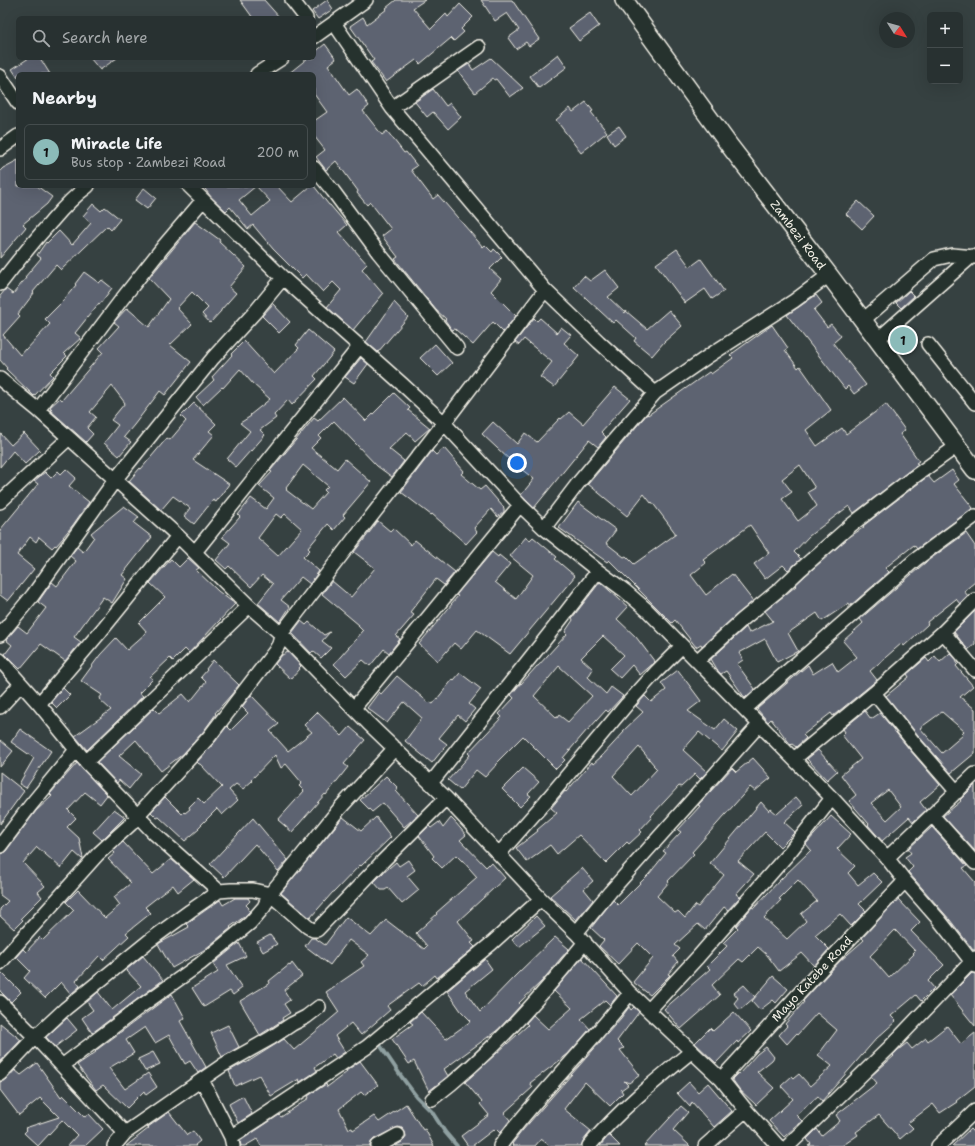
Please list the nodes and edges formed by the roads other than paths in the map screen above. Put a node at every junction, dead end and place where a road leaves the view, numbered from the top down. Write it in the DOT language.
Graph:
graph roads {
  1 [pos="292,0"];
  2 [pos="366,0"];
  3 [pos="624,0"];
  4 [pos="304,16"];
  5 [pos="334,23"];
  6 [pos="316,32"];
  7 [pos="479,46"];
  8 [pos="279,60"];
  9 [pos="260,72"];
  10 [pos="0,76"];
  11 [pos="16,100"];
  12 [pos="392,108"];
  13 [pos="16,137"];
  14 [pos="0,149"];
  15 [pos="316,171"];
  16 [pos="82,188"];
  17 [pos="191,188"];
  18 [pos="203,200"];
  19 [pos="974,257"];
  20 [pos="828,275"];
  21 [pos="283,278"];
  22 [pos="0,284"];
  23 [pos="545,290"];
  24 [pos="862,321"];
  25 [pos="877,340"];
  26 [pos="928,344"];
  27 [pos="359,347"];
  28 [pos="457,348"];
  29 [pos="0,379"];
  30 [pos="655,393"];
  31 [pos="975,402"];
  32 [pos="38,410"];
  33 [pos="444,423"];
  34 [pos="69,438"];
  35 [pos="957,446"];
  36 [pos="975,470"];
  37 [pos="115,480"];
  38 [pos="0,502"];
  39 [pos="520,505"];
  40 [pos="975,516"];
  41 [pos="544,528"];
  42 [pos="178,536"];
  43 [pos="195,552"];
  44 [pos="598,571"];
  45 [pos="975,600"];
  46 [pos="249,606"];
  47 [pos="942,632"];
  48 [pos="281,634"];
  49 [pos="0,635"];
  50 [pos="682,646"];
  51 [pos="0,660"];
  52 [pos="697,661"];
  53 [pos="975,670"];
  54 [pos="22,684"];
  55 [pos="874,693"];
  56 [pos="39,704"];
  57 [pos="0,707"];
  58 [pos="354,708"];
  59 [pos="745,709"];
  60 [pos="759,725"];
  61 [pos="395,748"];
  62 [pos="76,750"];
  63 [pos="794,759"];
  64 [pos="86,762"];
  65 [pos="975,774"];
  66 [pos="431,783"];
  67 [pos="957,792"];
  68 [pos="446,798"];
  69 [pos="832,798"];
  70 [pos="932,815"];
  71 [pos="137,816"];
  72 [pos="0,846"];
  73 [pos="500,854"];
  74 [pos="887,858"];
  75 [pos="975,863"];
  76 [pos="905,881"];
  77 [pos="219,891"];
  78 [pos="270,894"];
  79 [pos="541,899"];
  80 [pos="580,938"];
  81 [pos="974,962"];
  82 [pos="0,963"];
  83 [pos="630,993"];
  84 [pos="0,1002"];
  85 [pos="319,1007"];
  86 [pos="648,1010"];
  87 [pos="35,1037"];
  88 [pos="692,1051"];
  89 [pos="62,1066"];
  90 [pos="0,1074"];
  91 [pos="721,1079"];
  92 [pos="202,1080"];
  93 [pos="432,1099"];
  94 [pos="746,1110"];
  95 [pos="975,1111"];
  96 [pos="125,1133"];
  97 [pos="398,1135"];
  98 [pos="232,1141"];
  99 [pos="114,1146"];
  100 [pos="378,1146"];
  101 [pos="500,1146"];
  102 [pos="588,1146"];
  103 [pos="705,1146"];
  104 [pos="778,1146"];
  105 [pos="788,1146"];
  106 [pos="938,1146"];
  1 -- 4 [label="street"];
  2 -- 5 [label="street"];
  3 -- 20 [label="main road, Zambezi Road"];
  5 -- 6 [label="street"];
  5 -- 12 [label="street"];
  7 -- 12 [label="street"];
  8 -- 9 [label="street"];
  10 -- 11 [label="street"];
  12 -- 23 [label="street"];
  13 -- 14 [label="street"];
  15 -- 28 [label="street"];
  16 -- 22 [label="street"];
  17 -- 18 [label="street"];
  18 -- 21 [label="street"];
  18 -- 32 [label="street"];
  19 -- 24 [label="street"];
  19 -- 25 [label="street"];
  20 -- 24 [label="main road, Zambezi Road"];
  20 -- 30 [label="street"];
  21 -- 27 [label="street"];
  21 -- 37 [label="street"];
  23 -- 30 [label="street"];
  23 -- 33 [label="street"];
  24 -- 25 [label="main road, Zambezi Road"];
  25 -- 35 [label="main road, Zambezi Road"];
  26 -- 31 [label="street"];
  27 -- 33 [label="street"];
  27 -- 43 [label="street"];
  29 -- 32 [label="street"];
  30 -- 41 [label="street"];
  32 -- 34 [label="street"];
  33 -- 39 [label="street"];
  33 -- 48 [label="street"];
  34 -- 37 [label="street"];
  34 -- 38 [label="street"];
  35 -- 36 [label="main road, Zambezi Road"];
  35 -- 52 [label="street"];
  37 -- 42 [label="street"];
  37 -- 49 [label="street"];
  39 -- 41 [label="street"];
  39 -- 58 [label="street"];
  40 -- 59 [label="street"];
  41 -- 44 [label="street"];
  42 -- 43 [label="street"];
  42 -- 56 [label="street"];
  43 -- 46 [label="street"];
  44 -- 50 [label="street"];
  44 -- 66 [label="street"];
  45 -- 47 [label="street"];
  46 -- 48 [label="street"];
  46 -- 64 [label="street"];
  47 -- 53 [label="street"];
  47 -- 55 [label="street"];
  48 -- 58 [label="street"];
  48 -- 71 [label="street"];
  50 -- 52 [label="street"];
  50 -- 73 [label="street"];
  51 -- 54 [label="street"];
  52 -- 59 [label="street"];
  54 -- 56 [label="street"];
  54 -- 57 [label="street"];
  55 -- 63 [label="street"];
  55 -- 67 [label="street"];
  56 -- 62 [label="street"];
  58 -- 61 [label="street"];
  59 -- 60 [label="street"];
  60 -- 63 [label="street"];
  60 -- 80 [label="street"];
  61 -- 66 [label="street"];
  61 -- 78 [label="street"];
  62 -- 64 [label="street"];
  62 -- 72 [label="street"];
  63 -- 69 [label="street"];
  64 -- 71 [label="street"];
  65 -- 67 [label="street"];
  66 -- 68 [label="street"];
  67 -- 70 [label="street"];
  68 -- 73 [label="street"];
  68 -- 78 [label="street"];
  69 -- 74 [label="street"];
  69 -- 86 [label="street"];
  70 -- 74 [label="street"];
  70 -- 75 [label="street"];
  71 -- 77 [label="street"];
  71 -- 82 [label="street"];
  73 -- 79 [label="street"];
  74 -- 76 [label="street"];
  76 -- 81 [label="street"];
  76 -- 91 [label="street, Mayo Katebe Road"];
  77 -- 78 [label="street"];
  77 -- 87 [label="street"];
  78 -- 89 [label="street"];
  79 -- 80 [label="street"];
  79 -- 98 [label="street"];
  80 -- 83 [label="street"];
  80 -- 93 [label="street"];
  81 -- 105 [label="street"];
  83 -- 86 [label="street"];
  83 -- 101 [label="street"];
  84 -- 87 [label="street"];
  85 -- 92 [label="street"];
  86 -- 88 [label="street"];
  87 -- 89 [label="street"];
  87 -- 90 [label="street"];
  88 -- 91 [label="street"];
  88 -- 102 [label="street"];
  89 -- 96 [label="street"];
  91 -- 94 [label="street"];
  92 -- 96 [label="street"];
  92 -- 98 [label="street"];
  94 -- 103 [label="street"];
  94 -- 104 [label="street"];
  95 -- 106 [label="street"];
  96 -- 99 [label="street"];
  97 -- 100 [label="street"];
}
